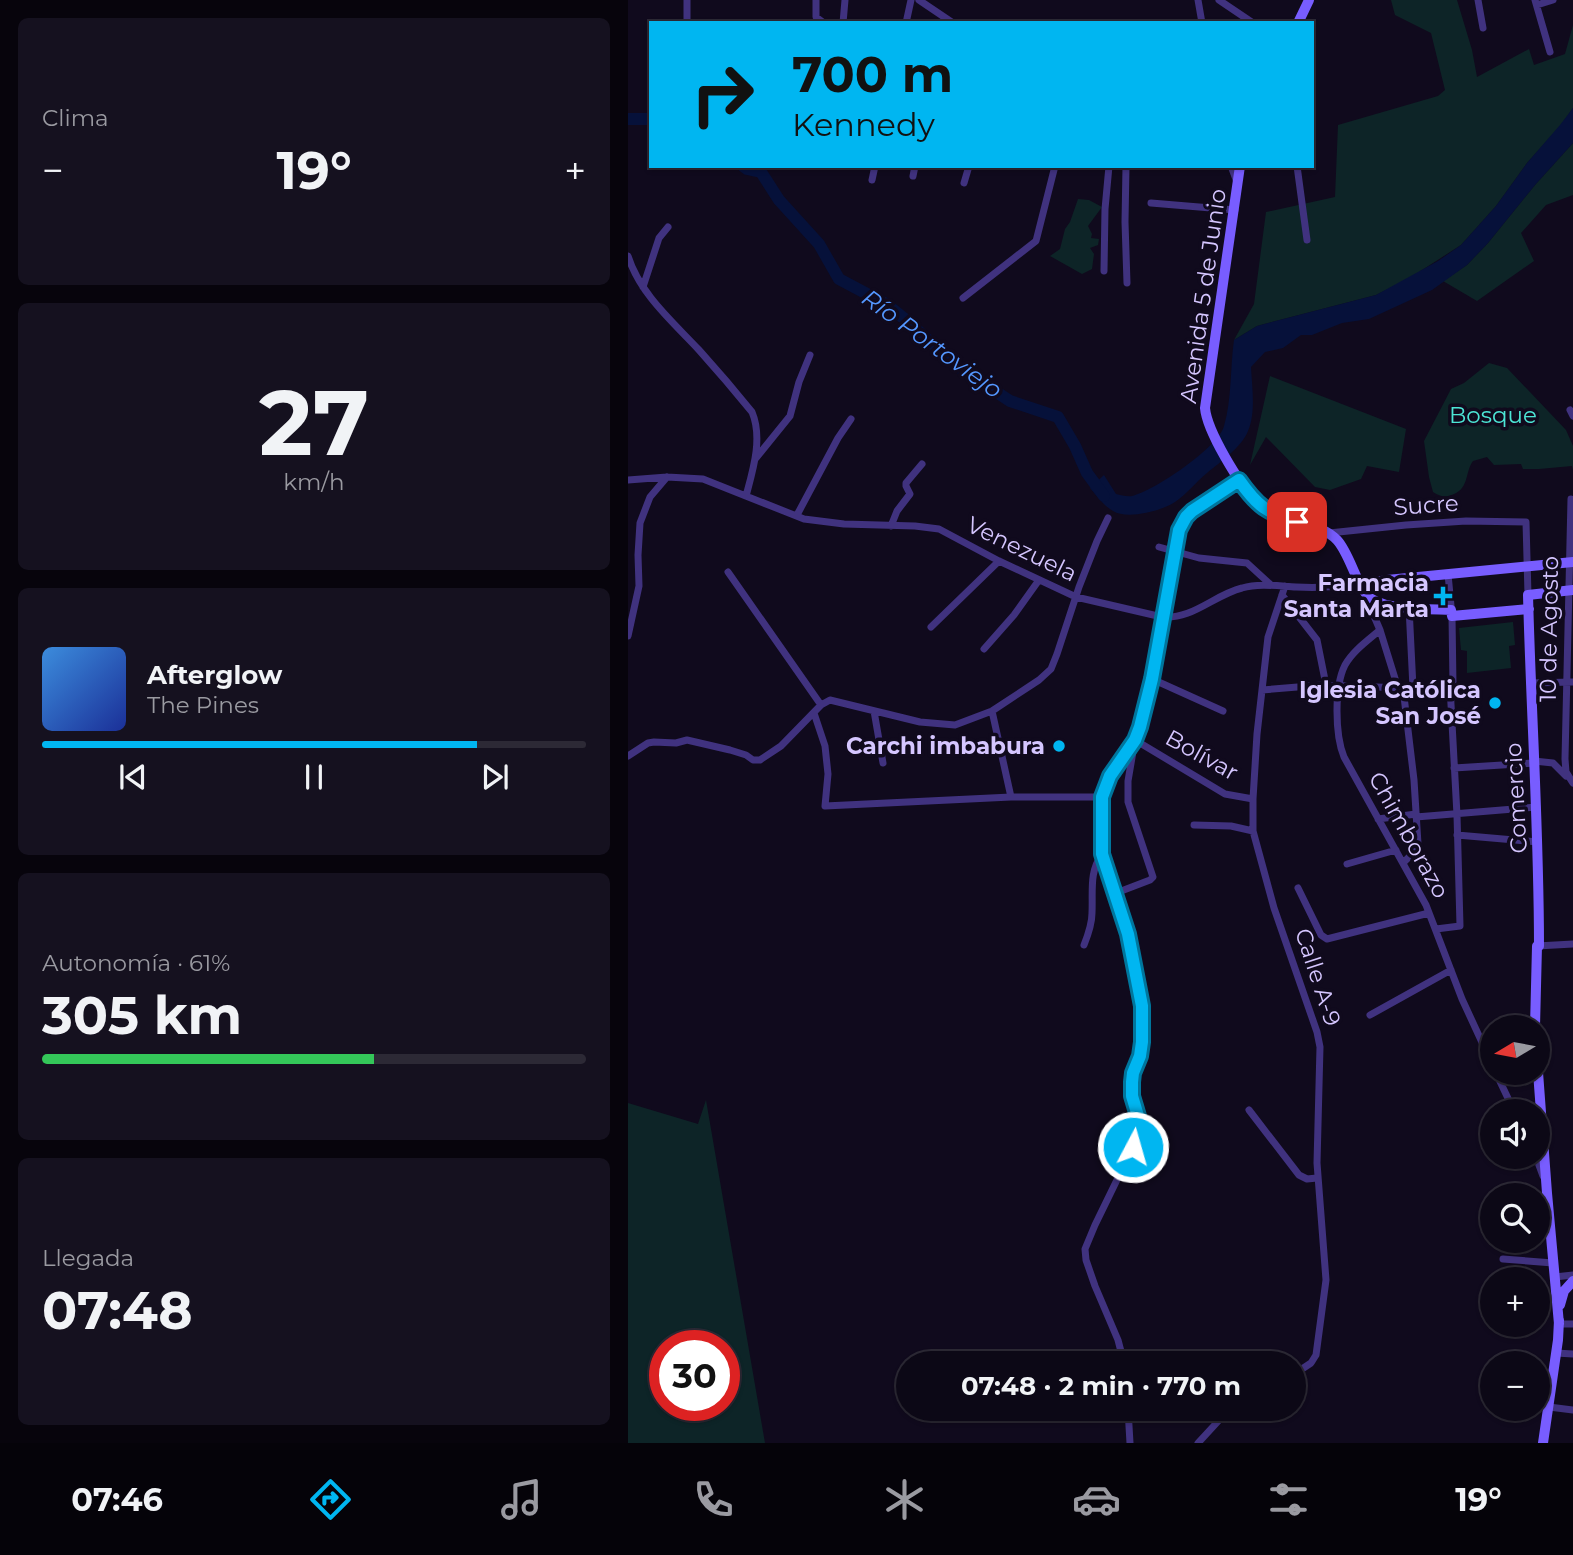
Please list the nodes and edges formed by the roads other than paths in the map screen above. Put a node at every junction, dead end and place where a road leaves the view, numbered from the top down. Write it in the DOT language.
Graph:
graph roads {
  1 [pos="688,0"];
  2 [pos="816,0"];
  3 [pos="845,0"];
  4 [pos="911,0"];
  5 [pos="919,0"];
  6 [pos="1198,0"];
  7 [pos="1219,0"];
  8 [pos="1309,0"];
  9 [pos="1478,0"];
  10 [pos="1553,0"];
  11 [pos="1536,2"];
  12 [pos="687,21"];
  13 [pos="821,21"];
  14 [pos="843,21"];
  15 [pos="906,21"];
  16 [pos="950,21"];
  17 [pos="1202,21"];
  18 [pos="1250,21"];
  19 [pos="1299,21"];
  20 [pos="1483,28"];
  21 [pos="1550,52"];
  22 [pos="875,168"];
  23 [pos="915,168"];
  24 [pos="968,168"];
  25 [pos="1054,168"];
  26 [pos="1109,168"];
  27 [pos="1126,168"];
  28 [pos="1232,168"];
  29 [pos="1240,168"];
  30 [pos="1297,168"];
  31 [pos="913,176"];
  32 [pos="872,180"];
  33 [pos="964,183"];
  34 [pos="1238,183"];
  35 [pos="1151,203"];
  36 [pos="1235,210"];
  37 [pos="668,227"];
  38 [pos="1307,240"];
  39 [pos="628,256"];
  40 [pos="1104,271"];
  41 [pos="1127,284"];
  42 [pos="643,287"];
  43 [pos="963,298"];
  44 [pos="810,355"];
  45 [pos="851,419"];
  46 [pos="756,458"];
  47 [pos="922,464"];
  48 [pos="667,477"];
  49 [pos="1238,477"];
  50 [pos="628,480"];
  51 [pos="746,496"];
  52 [pos="1571,499"];
  53 [pos="797,516"];
  54 [pos="1108,518"];
  55 [pos="1526,522"];
  56 [pos="891,526"];
  57 [pos="1329,533"];
  58 [pos="1159,547"];
  59 [pos="1174,552"];
  60 [pos="999,561"];
  61 [pos="1571,562"];
  62 [pos="1527,566"];
  63 [pos="728,572"];
  64 [pos="1448,574"];
  65 [pos="1039,580"];
  66 [pos="1271,585"];
  67 [pos="1285,586"];
  68 [pos="1362,587"];
  69 [pos="1571,590"];
  70 [pos="1528,595"];
  71 [pos="1076,597"];
  72 [pos="1285,598"];
  73 [pos="1409,607"];
  74 [pos="1529,609"];
  75 [pos="1451,613"];
  76 [pos="1162,617"];
  77 [pos="931,627"];
  78 [pos="1380,631"];
  79 [pos="628,636"];
  80 [pos="984,649"];
  81 [pos="1152,679"];
  82 [pos="1570,682"];
  83 [pos="1530,683"];
  84 [pos="1324,685"];
  85 [pos="1339,686"];
  86 [pos="1452,686"];
  87 [pos="1400,688"];
  88 [pos="1413,688"];
  89 [pos="1262,690"];
  90 [pos="1337,702"];
  91 [pos="821,705"];
  92 [pos="874,711"];
  93 [pos="992,711"];
  94 [pos="1223,711"];
  95 [pos="814,713"];
  96 [pos="1135,740"];
  97 [pos="628,756"];
  98 [pos="1565,759"];
  99 [pos="1534,762"];
  100 [pos="883,763"];
  101 [pos="1454,768"];
  102 [pos="1572,782"];
  103 [pos="1011,797"];
  104 [pos="1102,797"];
  105 [pos="1253,799"];
  106 [pos="1537,807"];
  107 [pos="1457,814"];
  108 [pos="1416,815"];
  109 [pos="1378,819"];
  110 [pos="1194,825"];
  111 [pos="1253,831"];
  112 [pos="1457,835"];
  113 [pos="1538,842"];
  114 [pos="1396,850"];
  115 [pos="1102,854"];
  116 [pos="1403,863"];
  117 [pos="1347,864"];
  118 [pos="1298,888"];
  119 [pos="1116,893"];
  120 [pos="1430,913"];
  121 [pos="1436,929"];
  122 [pos="1573,944"];
  123 [pos="1084,945"];
  124 [pos="1538,946"];
  125 [pos="1451,970"];
  126 [pos="1370,1015"];
  127 [pos="1535,1015"];
  128 [pos="1480,1036"];
  129 [pos="1249,1110"];
  130 [pos="1318,1178"];
  131 [pos="1550,1228"];
  132 [pos="1503,1259"];
  133 [pos="1553,1263"];
  134 [pos="1573,1275"];
  135 [pos="1555,1277"];
  136 [pos="1573,1281"];
  137 [pos="1559,1324"];
  138 [pos="1573,1324"];
  139 [pos="1121,1351"];
  140 [pos="1556,1353"];
  141 [pos="1573,1354"];
  142 [pos="1306,1366"];
  143 [pos="1550,1394"];
  144 [pos="1550,1407"];
  145 [pos="1573,1410"];
  146 [pos="1129,1421"];
  147 [pos="1218,1421"];
  148 [pos="1546,1421"];
  149 [pos="1130,1443"];
  150 [pos="1198,1443"];
  151 [pos="1543,1443"];
  1 -- 12 [label="street"];
  2 -- 13 [label="street"];
  3 -- 14 [label="street"];
  4 -- 15 [label="street"];
  5 -- 16 [label="street"];
  6 -- 17 [label="street"];
  7 -- 18 [label="street"];
  8 -- 19 [label="street"];
  9 -- 20 [label="street"];
  10 -- 11 [label="street"];
  11 -- 21 [label="street"];
  22 -- 32 [label="street"];
  23 -- 31 [label="street"];
  24 -- 33 [label="street"];
  25 -- 43 [label="street"];
  26 -- 40 [label="street"];
  27 -- 41 [label="street"];
  28 -- 34 [label="street"];
  29 -- 34 [label="street, Avenida 5 de Junio"];
  30 -- 38 [label="street"];
  34 -- 36 [label="street, Avenida 5 de Junio"];
  35 -- 36 [label="street"];
  36 -- 49 [label="street, Avenida 5 de Junio"];
  37 -- 42 [label="street"];
  39 -- 42 [label="street"];
  42 -- 46 [label="street"];
  44 -- 46 [label="street"];
  45 -- 53 [label="street"];
  46 -- 51 [label="street"];
  47 -- 56 [label="street"];
  48 -- 50 [label="street, Venezuela"];
  48 -- 51 [label="street, Venezuela"];
  48 -- 79 [label="street"];
  49 -- 57 [label="street"];
  49 -- 59 [label="street"];
  51 -- 53 [label="street, Venezuela"];
  52 -- 61 [label="street, 10 de Agosto"];
  53 -- 56 [label="street, Venezuela"];
  54 -- 71 [label="street"];
  55 -- 57 [label="street, Sucre"];
  55 -- 62 [label="street, Comercio"];
  56 -- 60 [label="street, Venezuela"];
  57 -- 68 [label="street"];
  58 -- 59 [label="street"];
  59 -- 66 [label="street"];
  59 -- 76 [label="street"];
  60 -- 65 [label="street, Venezuela"];
  60 -- 77 [label="street"];
  61 -- 62 [label="street, Venezuela"];
  61 -- 69 [label="street, 10 de Agosto"];
  62 -- 64 [label="street, Venezuela"];
  62 -- 70 [label="street, Comercio"];
  63 -- 91 [label="street"];
  64 -- 68 [label="street, Venezuela"];
  64 -- 75 [label="street"];
  65 -- 71 [label="street, Venezuela"];
  65 -- 80 [label="street"];
  66 -- 67 [label="street, Venezuela"];
  66 -- 76 [label="street, Venezuela"];
  67 -- 68 [label="street, Venezuela"];
  67 -- 72 [label="street, Calle A-9"];
  68 -- 73 [label="street"];
  68 -- 78 [label="street"];
  69 -- 70 [label="street"];
  69 -- 82 [label="street, 10 de Agosto"];
  70 -- 74 [label="street, Comercio"];
  71 -- 76 [label="street, Venezuela"];
  71 -- 93 [label="street"];
  72 -- 84 [label="street"];
  72 -- 89 [label="street, Calle A-9"];
  73 -- 75 [label="street"];
  73 -- 88 [label="street"];
  74 -- 75 [label="street"];
  74 -- 83 [label="street, Comercio"];
  75 -- 86 [label="street"];
  76 -- 81 [label="street"];
  78 -- 85 [label="street, Chimborazo"];
  78 -- 87 [label="street"];
  81 -- 94 [label="street"];
  81 -- 96 [label="street"];
  82 -- 83 [label="street"];
  82 -- 98 [label="street, 10 de Agosto"];
  83 -- 99 [label="street, Comercio"];
  84 -- 85 [label="street"];
  84 -- 89 [label="street"];
  84 -- 90 [label="street"];
  85 -- 87 [label="street"];
  85 -- 90 [label="street, Chimborazo"];
  86 -- 88 [label="street"];
  86 -- 101 [label="street"];
  87 -- 88 [label="street"];
  87 -- 108 [label="street"];
  89 -- 105 [label="street, Calle A-9"];
  90 -- 109 [label="street, Chimborazo"];
  91 -- 92 [label="street"];
  91 -- 95 [label="street"];
  92 -- 93 [label="street"];
  92 -- 100 [label="street"];
  93 -- 103 [label="street"];
  95 -- 97 [label="street"];
  95 -- 103 [label="street"];
  96 -- 104 [label="street"];
  96 -- 105 [label="street, Bolívar"];
  96 -- 119 [label="street"];
  98 -- 99 [label="street"];
  98 -- 102 [label="street, 10 de Agosto"];
  99 -- 101 [label="street"];
  99 -- 102 [label="street"];
  99 -- 106 [label="street, Comercio"];
  101 -- 107 [label="street"];
  103 -- 104 [label="street"];
  104 -- 115 [label="street"];
  105 -- 111 [label="street, Calle A-9"];
  106 -- 107 [label="street"];
  106 -- 113 [label="street, Comercio"];
  107 -- 108 [label="street"];
  107 -- 112 [label="street"];
  108 -- 109 [label="street"];
  108 -- 116 [label="street"];
  109 -- 114 [label="street, Chimborazo"];
  110 -- 111 [label="street"];
  111 -- 130 [label="street, Calle A-9"];
  112 -- 113 [label="street"];
  112 -- 121 [label="street"];
  113 -- 124 [label="street, Comercio"];
  114 -- 116 [label="street, Chimborazo"];
  114 -- 117 [label="street"];
  115 -- 119 [label="street"];
  115 -- 123 [label="street"];
  116 -- 120 [label="street, Chimborazo"];
  118 -- 120 [label="street"];
  119 -- 139 [label="street"];
  120 -- 121 [label="street, Chimborazo"];
  121 -- 125 [label="street, Chimborazo"];
  122 -- 124 [label="street"];
  124 -- 127 [label="street, Comercio"];
  125 -- 126 [label="street"];
  125 -- 128 [label="street, Chimborazo"];
  129 -- 130 [label="street"];
  130 -- 142 [label="street, Calle A-9"];
  131 -- 133 [label="street"];
  132 -- 133 [label="street"];
  133 -- 135 [label="street"];
  134 -- 135 [label="street"];
  135 -- 137 [label="street"];
  136 -- 137 [label="street"];
  137 -- 138 [label="street"];
  137 -- 140 [label="street"];
  140 -- 141 [label="street"];
  140 -- 143 [label="street"];
  144 -- 145 [label="street"];
  146 -- 149 [label="street"];
  147 -- 150 [label="street"];
  148 -- 151 [label="street"];
}
